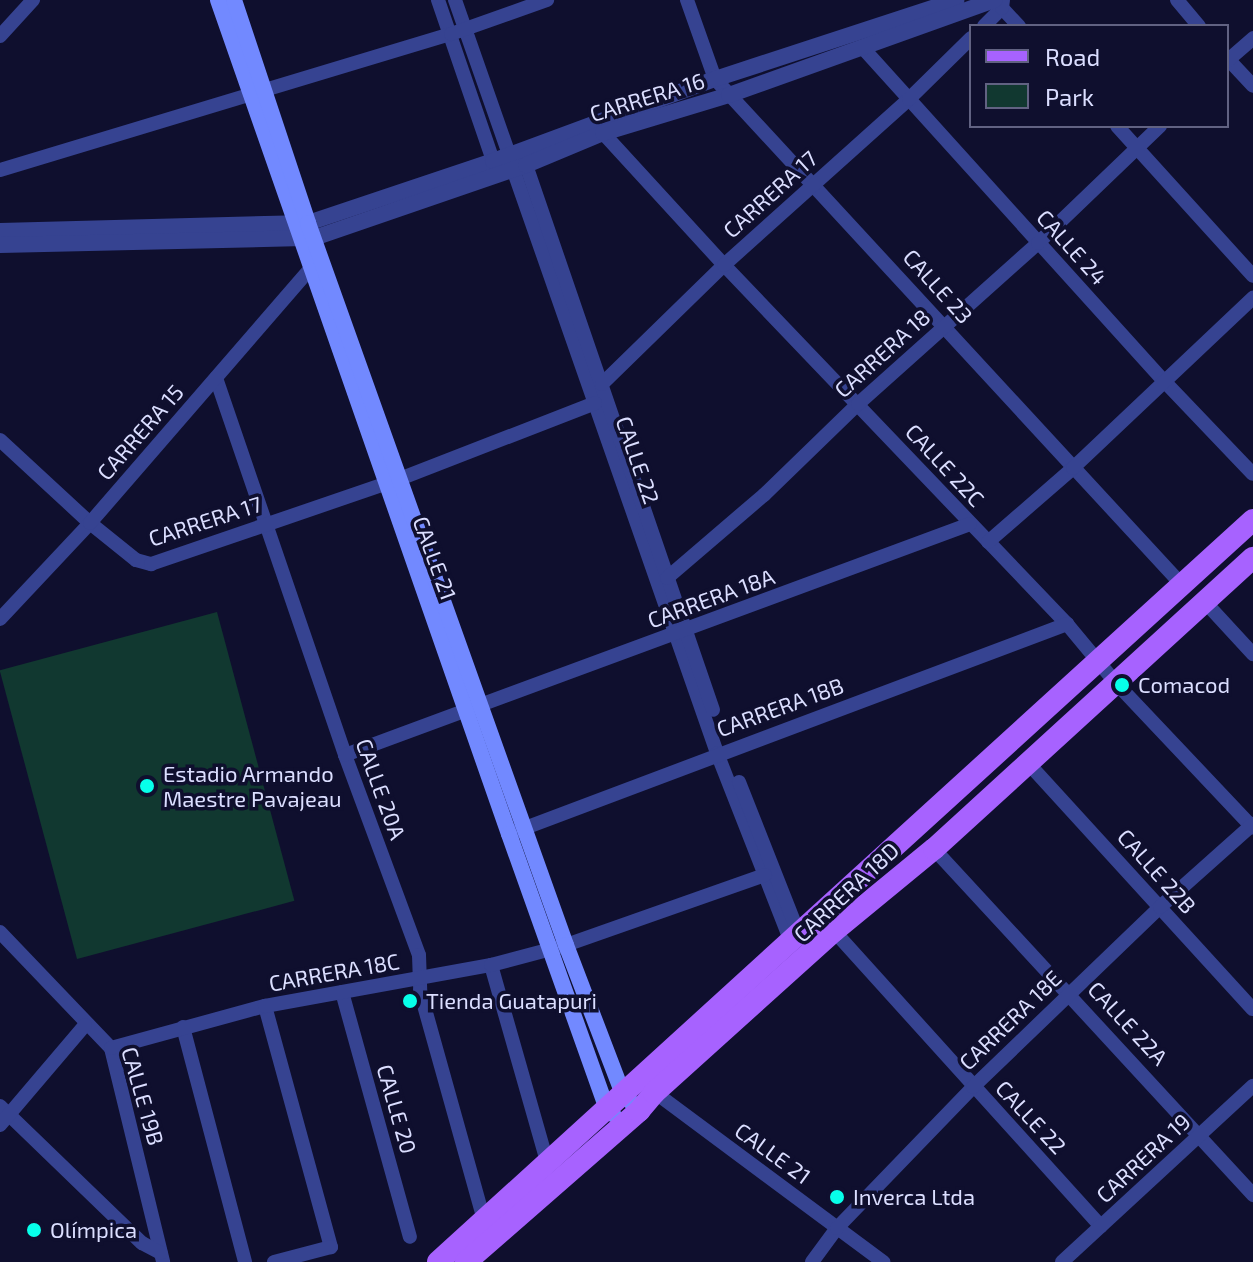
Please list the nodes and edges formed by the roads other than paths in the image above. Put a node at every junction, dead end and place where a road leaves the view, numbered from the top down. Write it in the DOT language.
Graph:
graph roads {
  1 [pos="33,0"];
  2 [pos="218,0"];
  3 [pos="234,0"];
  4 [pos="438,0"];
  5 [pos="455,0"];
  6 [pos="547,0"];
  7 [pos="687,0"];
  8 [pos="956,0"];
  9 [pos="1177,0"];
  10 [pos="1000,3"];
  11 [pos="985,24"];
  12 [pos="1017,24"];
  13 [pos="1197,24"];
  14 [pos="466,28"];
  15 [pos="451,34"];
  16 [pos="0,36"];
  17 [pos="1253,38"];
  18 [pos="969,40"];
  19 [pos="862,47"];
  20 [pos="1229,59"];
  21 [pos="1229,61"];
  22 [pos="715,79"];
  23 [pos="1253,86"];
  24 [pos="259,94"];
  25 [pos="729,95"];
  26 [pos="909,99"];
  27 [pos="1119,128"];
  28 [pos="1158,128"];
  29 [pos="603,133"];
  30 [pos="1138,147"];
  31 [pos="510,162"];
  32 [pos="0,170"];
  33 [pos="814,183"];
  34 [pos="0,231"];
  35 [pos="304,231"];
  36 [pos="1038,243"];
  37 [pos="0,245"];
  38 [pos="724,265"];
  39 [pos="310,269"];
  40 [pos="1253,276"];
  41 [pos="1253,298"];
  42 [pos="945,326"];
  43 [pos="216,378"];
  44 [pos="1165,382"];
  45 [pos="602,384"];
  46 [pos="595,403"];
  47 [pos="858,404"];
  48 [pos="0,440"];
  49 [pos="1073,468"];
  50 [pos="1253,474"];
  51 [pos="402,478"];
  52 [pos="385,483"];
  53 [pos="1253,520"];
  54 [pos="90,523"];
  55 [pos="970,524"];
  56 [pos="266,525"];
  57 [pos="988,542"];
  58 [pos="1253,558"];
  59 [pos="667,578"];
  60 [pos="1183,586"];
  61 [pos="1205,602"];
  62 [pos="1,616"];
  63 [pos="1067,624"];
  64 [pos="681,633"];
  65 [pos="1253,654"];
  66 [pos="1098,661"];
  67 [pos="1116,683"];
  68 [pos="482,703"];
  69 [pos="465,709"];
  70 [pos="722,752"];
  71 [pos="345,755"];
  72 [pos="1028,763"];
  73 [pos="1252,826"];
  74 [pos="517,831"];
  75 [pos="934,849"];
  76 [pos="765,875"];
  77 [pos="1160,907"];
  78 [pos="834,931"];
  79 [pos="0,932"];
  80 [pos="796,939"];
  81 [pos="558,948"];
  82 [pos="491,965"];
  83 [pos="421,980"];
  84 [pos="342,992"];
  85 [pos="1069,992"];
  86 [pos="265,1006"];
  87 [pos="1253,1009"];
  88 [pos="85,1025"];
  89 [pos="183,1027"];
  90 [pos="111,1048"];
  91 [pos="1253,1086"];
  92 [pos="973,1087"];
  93 [pos="622,1092"];
  94 [pos="654,1093"];
  95 [pos="3,1115"];
  96 [pos="631,1118"];
  97 [pos="1201,1134"];
  98 [pos="547,1162"];
  99 [pos="1253,1195"];
  100 [pos="484,1220"];
  101 [pos="1101,1226"];
  102 [pos="837,1228"];
  103 [pos="410,1237"];
  104 [pos="162,1258"];
  105 [pos="245,1262"];
  106 [pos="274,1262"];
  107 [pos="438,1262"];
  108 [pos="466,1262"];
  109 [pos="812,1262"];
  110 [pos="883,1262"];
  111 [pos="1062,1262"];
  1 -- 16 [label="street"];
  2 -- 24 [label="main road, CALLE 21"];
  3 -- 24 [label="main road, CALLE 21"];
  4 -- 15 [label="street, CALLE 22"];
  5 -- 14 [label="street, CALLE 22"];
  6 -- 14 [label="street"];
  7 -- 22 [label="street, CALLE 23"];
  8 -- 22 [label="street, CARRERA 16"];
  9 -- 13 [label="street"];
  10 -- 11 [label="street"];
  10 -- 12 [label="street"];
  10 -- 19 [label="street, CARRERA 16"];
  14 -- 15 [label="street"];
  14 -- 31 [label="street, CALLE 22"];
  15 -- 24 [label="street"];
  15 -- 31 [label="street, CALLE 22"];
  17 -- 20 [label="street"];
  18 -- 26 [label="street, CARRERA 17"];
  19 -- 25 [label="street, CARRERA 16"];
  19 -- 26 [label="street, CALLE 24"];
  21 -- 23 [label="street"];
  22 -- 25 [label="street, CALLE 23"];
  22 -- 31 [label="street, CARRERA 16"];
  24 -- 32 [label="street"];
  24 -- 35 [label="main road, CALLE 21"];
  25 -- 29 [label="street, CARRERA 16"];
  25 -- 33 [label="street, CALLE 23"];
  26 -- 33 [label="street, CARRERA 17"];
  26 -- 36 [label="street, CALLE 24"];
  27 -- 30 [label="street"];
  28 -- 30 [label="street, CARRERA 18"];
  29 -- 31 [label="street, CARRERA 16"];
  29 -- 38 [label="street, CALLE 22C"];
  30 -- 36 [label="street, CARRERA 18"];
  30 -- 40 [label="street"];
  31 -- 35 [label="street, CARRERA 16"];
  31 -- 45 [label="street, CALLE 22"];
  31 -- 46 [label="street, CALLE 22"];
  33 -- 38 [label="street, CARRERA 17"];
  33 -- 42 [label="street, CALLE 23"];
  34 -- 35 [label="street"];
  35 -- 37 [label="street"];
  35 -- 39 [label="main road, CALLE 21"];
  35 -- 51 [label="main road, CALLE 21"];
  36 -- 42 [label="street, CARRERA 18"];
  36 -- 44 [label="street, CALLE 24"];
  38 -- 45 [label="street, CARRERA 17"];
  38 -- 47 [label="street, CALLE 22C"];
  39 -- 43 [label="street, CARRERA 15"];
  39 -- 52 [label="main road, CALLE 21"];
  41 -- 44 [label="street"];
  42 -- 47 [label="street, CARRERA 18"];
  42 -- 49 [label="street, CALLE 23"];
  43 -- 54 [label="street, CARRERA 15"];
  43 -- 56 [label="street, CALLE 20A"];
  44 -- 49 [label="street"];
  44 -- 50 [label="street, CALLE 24"];
  45 -- 59 [label="street, CALLE 22"];
  46 -- 51 [label="street, CARRERA 17"];
  46 -- 64 [label="street, CALLE 22"];
  47 -- 55 [label="street, CALLE 22C"];
  47 -- 59 [label="street, CARRERA 18"];
  48 -- 54 [label="street"];
  49 -- 57 [label="street"];
  49 -- 60 [label="street, CALLE 23"];
  51 -- 52 [label="street, CARRERA 17"];
  51 -- 68 [label="main road, CALLE 21"];
  52 -- 56 [label="street, CARRERA 17"];
  52 -- 69 [label="main road, CALLE 21"];
  53 -- 60 [label="main road, CARRERA 18D"];
  54 -- 56 [label="street, CARRERA 17"];
  54 -- 62 [label="street, CARRERA 15"];
  55 -- 57 [label="street, CALLE 22C"];
  55 -- 64 [label="street, CARRERA 18A"];
  56 -- 71 [label="street, CALLE 20A"];
  57 -- 63 [label="street, CALLE 22C"];
  58 -- 61 [label="main road, CARRERA 18D"];
  59 -- 64 [label="street, CALLE 22"];
  60 -- 66 [label="main road, CARRERA 18D"];
  61 -- 65 [label="street"];
  61 -- 67 [label="main road, CARRERA 18D"];
  63 -- 66 [label="street, CALLE 22C"];
  63 -- 70 [label="street, CARRERA 18B"];
  64 -- 68 [label="street, CARRERA 18A"];
  64 -- 70 [label="street, CALLE 22"];
  66 -- 67 [label="street, CALLE 22C"];
  66 -- 80 [label="main road, CARRERA 18D"];
  67 -- 72 [label="main road, CARRERA 18D"];
  67 -- 73 [label="street, CALLE 22C"];
  68 -- 69 [label="street, CARRERA 18A"];
  68 -- 74 [label="main road, CALLE 21"];
  69 -- 71 [label="street"];
  69 -- 74 [label="main road, CALLE 21"];
  70 -- 74 [label="street, CARRERA 18B"];
  70 -- 76 [label="street, CALLE 22"];
  70 -- 80 [label="street, CALLE 22"];
  71 -- 83 [label="street, CALLE 20A"];
  72 -- 75 [label="main road, CARRERA 18D"];
  72 -- 77 [label="street, CALLE 22B"];
  73 -- 77 [label="street, CARRERA 18E"];
  74 -- 81 [label="main road, CALLE 21"];
  75 -- 78 [label="main road, CARRERA 18D"];
  75 -- 85 [label="street, CALLE 22A"];
  76 -- 80 [label="street, CALLE 22"];
  76 -- 81 [label="street"];
  77 -- 85 [label="street, CARRERA 18E"];
  77 -- 87 [label="street, CALLE 22B"];
  78 -- 92 [label="street, CALLE 22"];
  78 -- 94 [label="main road, CARRERA 18D"];
  79 -- 88 [label="street, CALLE 19B"];
  80 -- 93 [label="main road, CARRERA 18D"];
  81 -- 82 [label="street, CARRERA 18C"];
  81 -- 93 [label="main road, CALLE 21"];
  82 -- 83 [label="street, CARRERA 18C"];
  82 -- 98 [label="street"];
  83 -- 84 [label="street, CARRERA 18C"];
  83 -- 100 [label="street, CALLE 20A"];
  84 -- 86 [label="street, CARRERA 18C"];
  84 -- 103 [label="street, CALLE 20"];
  85 -- 92 [label="street, CARRERA 18E"];
  85 -- 97 [label="street, CALLE 22A"];
  86 -- 89 [label="street, CARRERA 18C"];
  86 -- 106 [label="street"];
  88 -- 90 [label="street, CALLE 19B"];
  88 -- 95 [label="street"];
  89 -- 90 [label="street, CARRERA 18C"];
  89 -- 105 [label="street"];
  90 -- 104 [label="street, CALLE 19B"];
  91 -- 97 [label="street, CARRERA 19"];
  92 -- 101 [label="street, CALLE 22"];
  92 -- 102 [label="street, CARRERA 18E"];
  93 -- 94 [label="street, CALLE 21"];
  93 -- 96 [label="main road, CALLE 21"];
  93 -- 98 [label="main road, CARRERA 18D"];
  94 -- 96 [label="main road, CARRERA 18D"];
  94 -- 102 [label="street, CALLE 21"];
  95 -- 104 [label="street"];
  96 -- 108 [label="main road, CARRERA 18D"];
  97 -- 99 [label="street, CALLE 22A"];
  97 -- 101 [label="street, CARRERA 19"];
  98 -- 100 [label="main road, CARRERA 18D"];
  100 -- 107 [label="main road, CARRERA 18D"];
  101 -- 111 [label="street, CARRERA 19"];
  102 -- 109 [label="street, CARRERA 18E"];
  102 -- 110 [label="street, CALLE 21"];
}
